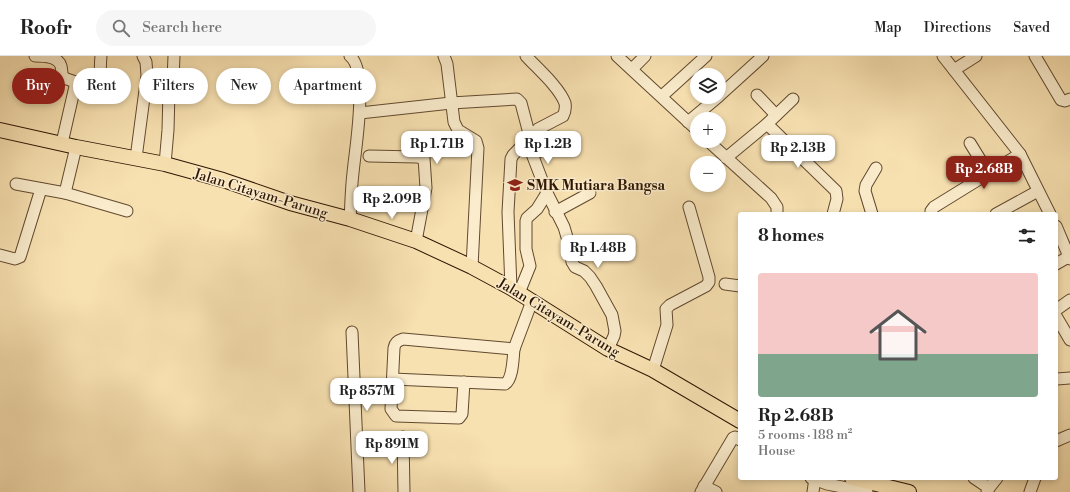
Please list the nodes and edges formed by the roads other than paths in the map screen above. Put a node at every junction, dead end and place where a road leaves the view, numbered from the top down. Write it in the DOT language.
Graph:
graph roads {
  1 [pos="35,56"];
  2 [pos="100,56"];
  3 [pos="143,56"];
  4 [pos="174,56"];
  5 [pos="350,56"];
  6 [pos="444,56"];
  7 [pos="526,56"];
  8 [pos="617,56"];
  9 [pos="645,56"];
  10 [pos="706,56"];
  11 [pos="763,56"];
  12 [pos="944,56"];
  13 [pos="976,56"];
  14 [pos="1036,56"];
  15 [pos="100,68"];
  16 [pos="700,68"];
  17 [pos="632,69"];
  18 [pos="954,70"];
  19 [pos="690,77"];
  20 [pos="73,81"];
  21 [pos="726,90"];
  22 [pos="73,95"];
  23 [pos="757,95"];
  24 [pos="662,96"];
  25 [pos="793,99"];
  26 [pos="1070,99"];
  27 [pos="451,104"];
  28 [pos="709,104"];
  29 [pos="360,113"];
  30 [pos="776,114"];
  31 [pos="688,122"];
  32 [pos="767,124"];
  33 [pos="0,130"];
  34 [pos="530,136"];
  35 [pos="62,143"];
  36 [pos="562,143"];
  37 [pos="970,143"];
  38 [pos="76,147"];
  39 [pos="715,148"];
  40 [pos="532,154"];
  41 [pos="1020,154"];
  42 [pos="369,156"];
  43 [pos="724,156"];
  44 [pos="136,158"];
  45 [pos="726,158"];
  46 [pos="164,164"];
  47 [pos="876,168"];
  48 [pos="989,174"];
  49 [pos="16,184"];
  50 [pos="41,189"];
  51 [pos="1038,191"];
  52 [pos="65,193"];
  53 [pos="547,193"];
  54 [pos="590,193"];
  55 [pos="689,208"];
  56 [pos="127,211"];
  57 [pos="555,212"];
  58 [pos="777,212"];
  59 [pos="833,212"];
  60 [pos="871,212"];
  61 [pos="931,212"];
  62 [pos="1000,212"];
  63 [pos="1049,212"];
  64 [pos="350,219"];
  65 [pos="1058,231"];
  66 [pos="416,241"];
  67 [pos="0,255"];
  68 [pos="1070,258"];
  69 [pos="1058,263"];
  70 [pos="472,267"];
  71 [pos="725,284"];
  72 [pos="738,286"];
  73 [pos="515,291"];
  74 [pos="1070,300"];
  75 [pos="532,301"];
  76 [pos="1058,309"];
  77 [pos="1058,319"];
  78 [pos="352,332"];
  79 [pos="1070,340"];
  80 [pos="514,349"];
  81 [pos="608,349"];
  82 [pos="653,370"];
  83 [pos="1070,378"];
  84 [pos="393,379"];
  85 [pos="1058,379"];
  86 [pos="464,382"];
  87 [pos="738,420"];
  88 [pos="1070,435"];
  89 [pos="403,437"];
  90 [pos="738,438"];
  91 [pos="1058,440"];
  92 [pos="814,480"];
  93 [pos="818,480"];
  94 [pos="860,480"];
  95 [pos="976,480"];
  96 [pos="996,480"];
  97 [pos="1034,480"];
  98 [pos="702,489"];
  99 [pos="988,490"];
  100 [pos="359,492"];
  101 [pos="404,492"];
  102 [pos="716,492"];
  103 [pos="813,492"];
  104 [pos="866,492"];
  105 [pos="909,492"];
  106 [pos="1030,492"];
  1 -- 20 [label="street"];
  2 -- 15 [label="street"];
  3 -- 44 [label="street"];
  4 -- 46 [label="street"];
  5 -- 29 [label="street"];
  6 -- 27 [label="street"];
  7 -- 34 [label="street"];
  8 -- 17 [label="street"];
  9 -- 17 [label="street"];
  10 -- 16 [label="street"];
  11 -- 21 [label="street"];
  12 -- 18 [label="street"];
  13 -- 18 [label="street"];
  14 -- 26 [label="street"];
  17 -- 24 [label="street"];
  18 -- 41 [label="street"];
  19 -- 24 [label="street"];
  22 -- 35 [label="street"];
  23 -- 30 [label="street"];
  24 -- 31 [label="street"];
  25 -- 30 [label="street"];
  27 -- 29 [label="street"];
  27 -- 34 [label="street"];
  27 -- 70 [label="street"];
  28 -- 31 [label="street"];
  29 -- 64 [label="street"];
  30 -- 32 [label="street"];
  32 -- 45 [label="street"];
  32 -- 59 [label="street"];
  33 -- 35 [label="main road, Jalan Citayam-Parung"];
  34 -- 40 [label="street"];
  34 -- 73 [label="street"];
  35 -- 38 [label="main road, Jalan Citayam-Parung"];
  36 -- 40 [label="street"];
  37 -- 48 [label="street"];
  38 -- 44 [label="main road, Jalan Citayam-Parung"];
  38 -- 52 [label="street"];
  39 -- 43 [label="street"];
  40 -- 53 [label="street"];
  41 -- 48 [label="street"];
  41 -- 51 [label="street"];
  42 -- 66 [label="street"];
  44 -- 46 [label="main road, Jalan Citayam-Parung"];
  45 -- 58 [label="street"];
  46 -- 64 [label="main road, Jalan Citayam-Parung"];
  47 -- 60 [label="street"];
  48 -- 61 [label="street"];
  49 -- 50 [label="street"];
  50 -- 52 [label="street"];
  50 -- 67 [label="street"];
  51 -- 62 [label="street"];
  51 -- 63 [label="street"];
  52 -- 56 [label="street"];
  53 -- 57 [label="street"];
  53 -- 73 [label="street"];
  54 -- 57 [label="street"];
  55 -- 82 [label="street"];
  57 -- 81 [label="street"];
  64 -- 66 [label="main road, Jalan Citayam-Parung"];
  65 -- 68 [label="street"];
  66 -- 70 [label="main road, Jalan Citayam-Parung"];
  68 -- 69 [label="street"];
  70 -- 73 [label="main road, Jalan Citayam-Parung"];
  71 -- 72 [label="street"];
  73 -- 75 [label="main road, Jalan Citayam-Parung"];
  74 -- 76 [label="street"];
  75 -- 80 [label="street"];
  75 -- 81 [label="main road, Jalan Citayam-Parung"];
  77 -- 79 [label="street"];
  78 -- 100 [label="street"];
  80 -- 84 [label="street"];
  80 -- 86 [label="street"];
  81 -- 82 [label="main road, Jalan Citayam-Parung"];
  82 -- 87 [label="main road, Jalan Citayam-Parung"];
  83 -- 85 [label="street"];
  84 -- 86 [label="street"];
  84 -- 86 [label="street"];
  88 -- 91 [label="street"];
  89 -- 101 [label="street"];
  90 -- 98 [label="street"];
  92 -- 103 [label="street"];
  93 -- 104 [label="street"];
  94 -- 105 [label="main road"];
  95 -- 99 [label="street"];
  96 -- 99 [label="street"];
  97 -- 106 [label="street"];
  98 -- 102 [label="street"];
}
